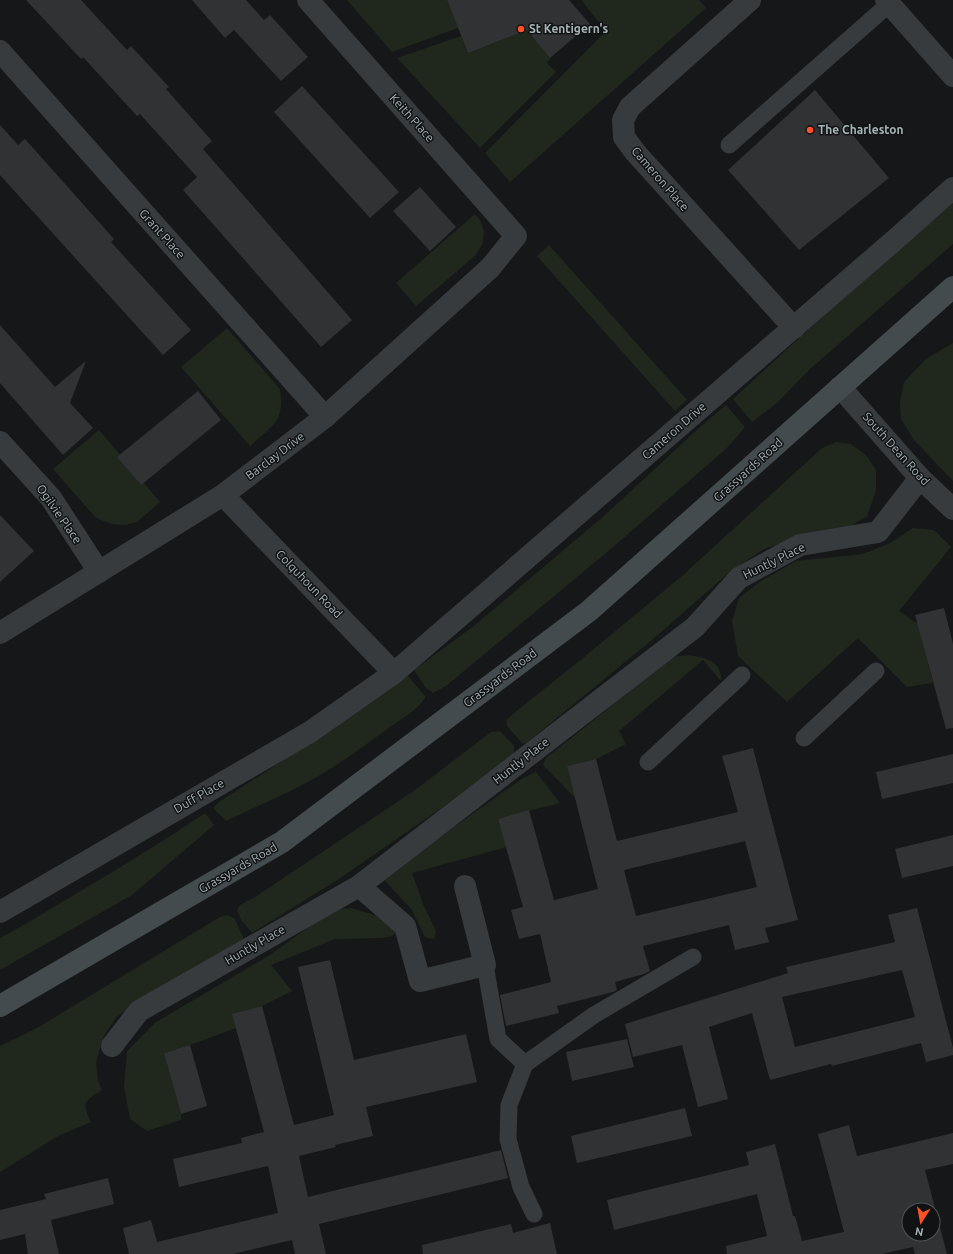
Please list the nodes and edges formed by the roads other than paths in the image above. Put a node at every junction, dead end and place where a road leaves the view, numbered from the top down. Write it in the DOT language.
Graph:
graph roads {
  1 [pos="308,0"];
  2 [pos="750,0"];
  3 [pos="887,2"];
  4 [pos="0,50"];
  5 [pos="953,76"];
  6 [pos="729,145"];
  7 [pos="953,188"];
  8 [pos="516,236"];
  9 [pos="953,287"];
  10 [pos="794,328"];
  11 [pos="840,387"];
  12 [pos="325,417"];
  13 [pos="0,442"];
  14 [pos="920,478"];
  15 [pos="223,495"];
  16 [pos="953,509"];
  17 [pos="99,572"];
  18 [pos="0,633"];
  19 [pos="876,671"];
  20 [pos="394,673"];
  21 [pos="742,674"];
  22 [pos="804,738"];
  23 [pos="648,762"];
  24 [pos="359,886"];
  25 [pos="466,886"];
  26 [pos="0,912"];
  27 [pos="693,957"];
  28 [pos="485,965"];
  29 [pos="0,1006"];
  30 [pos="112,1046"];
  31 [pos="525,1064"];
  32 [pos="534,1214"];
  1 -- 8 [label="street, Keith Place"];
  2 -- 10 [label="street, Cameron Place"];
  3 -- 5 [label="street"];
  3 -- 6 [label="lane"];
  4 -- 12 [label="street, Grant Place"];
  7 -- 10 [label="street, Cameron Drive"];
  8 -- 12 [label="street, Barclay Drive"];
  9 -- 11 [label="main road, Grassyards Road"];
  10 -- 20 [label="street, Cameron Drive"];
  11 -- 14 [label="street, South Dean Road"];
  11 -- 29 [label="main road, Grassyards Road"];
  12 -- 15 [label="street, Barclay Drive"];
  13 -- 17 [label="street, Ogilvie Place"];
  14 -- 16 [label="street, South Dean Road"];
  14 -- 24 [label="street, Huntly Place"];
  15 -- 17 [label="street, Barclay Drive"];
  15 -- 20 [label="street, Colquhoun Road"];
  17 -- 18 [label="street, Barclay Drive"];
  19 -- 22 [label="lane"];
  20 -- 26 [label="street, Duff Place"];
  21 -- 23 [label="lane"];
  24 -- 28 [label="street"];
  24 -- 30 [label="street, Huntly Place"];
  25 -- 28 [label="street"];
  27 -- 31 [label="lane"];
  28 -- 31 [label="lane"];
  31 -- 32 [label="lane"];
}
